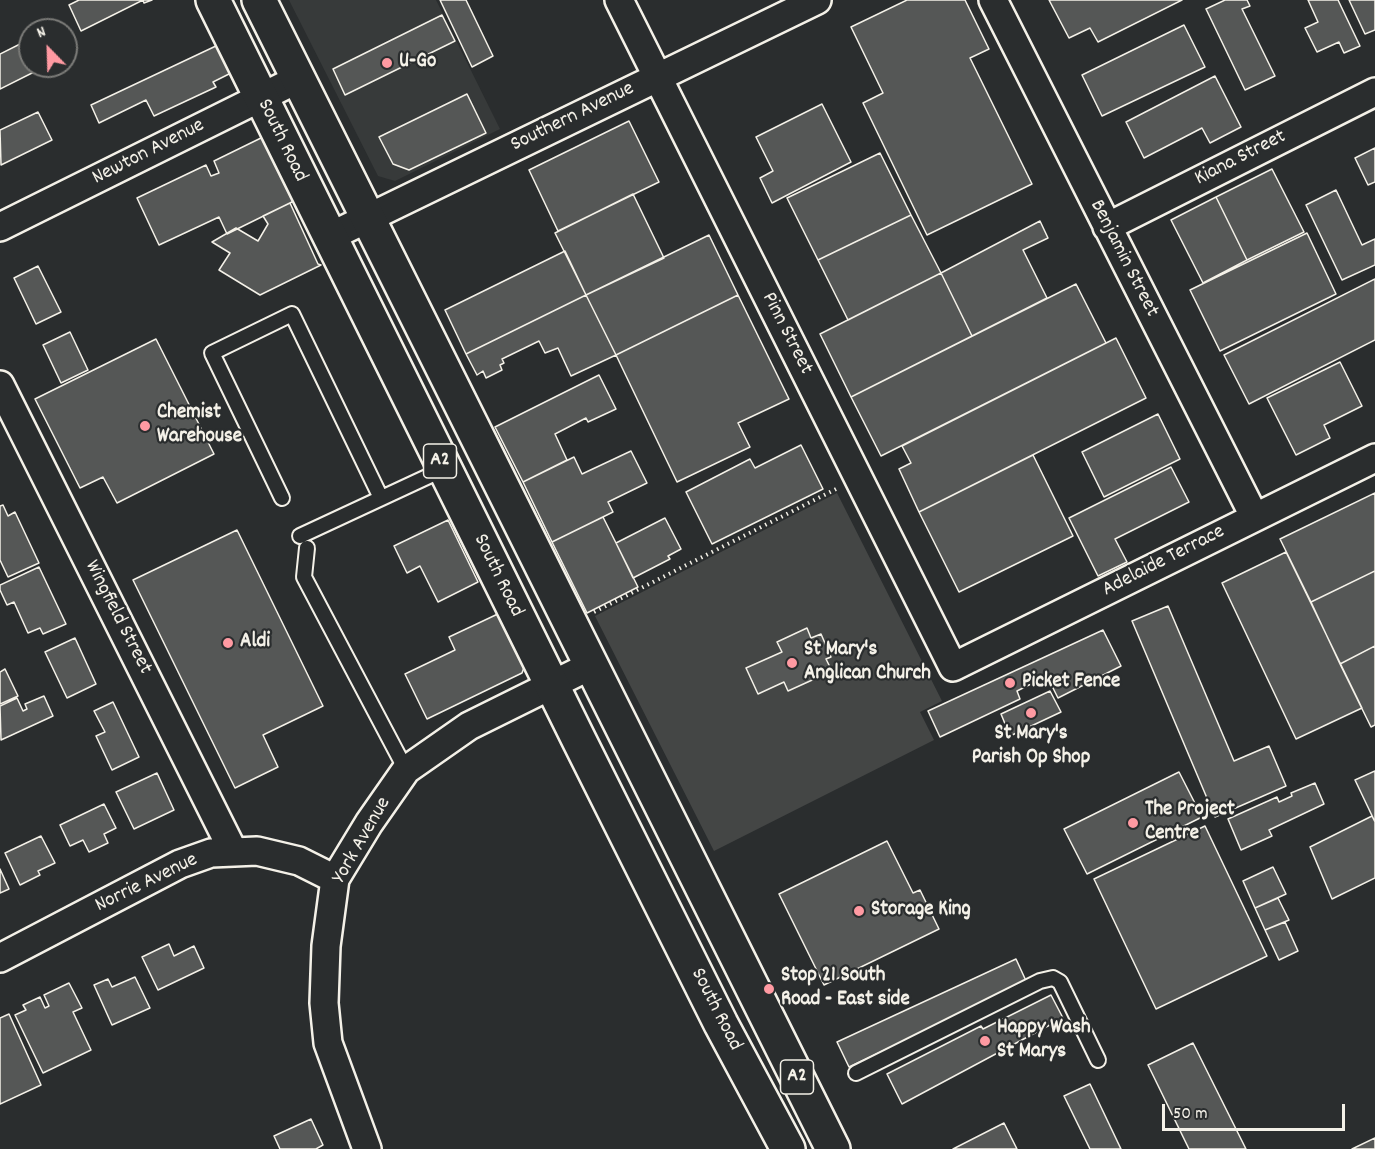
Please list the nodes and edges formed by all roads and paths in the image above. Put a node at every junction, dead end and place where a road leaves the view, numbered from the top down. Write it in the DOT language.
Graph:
graph roads {
  1 [pos="213,0"];
  2 [pos="259,0"];
  3 [pos="619,0"];
  4 [pos="817,0"];
  5 [pos="993,0"];
  6 [pos="657,77"];
  7 [pos="298,79"];
  8 [pos="1375,92"];
  9 [pos="259,98"];
  10 [pos="368,219"];
  11 [pos="0,227"];
  12 [pos="1107,227"];
  13 [pos="329,237"];
  14 [pos="0,385"];
  15 [pos="1375,458"];
  16 [pos="444,469"];
  17 [pos="858,478"];
  18 [pos="282,498"];
  19 [pos="381,498"];
  20 [pos="1254,516"];
  21 [pos="571,624"];
  22 [pos="592,665"];
  23 [pos="953,667"];
  24 [pos="551,685"];
  25 [pos="406,770"];
  26 [pos="233,851"];
  27 [pos="335,879"];
  28 [pos="0,958"];
  29 [pos="1098,1060"];
  30 [pos="856,1073"];
  31 [pos="367,1149"];
  32 [pos="788,1149"];
  33 [pos="833,1149"];
  1 -- 9 [label="highway, South Road / A2"];
  2 -- 7 [label="highway, South Road / A2"];
  3 -- 6 [label="street, Pinn Street"];
  4 -- 6 [label="street, Southern Avenue"];
  5 -- 12 [label="street, Benjamin Street"];
  6 -- 10 [label="street, Southern Avenue"];
  6 -- 17 [label="street, Pinn Street"];
  7 -- 9 [label="street, Newton Avenue"];
  7 -- 10 [label="highway, South Road / A2"];
  8 -- 12 [label="street, Kiana Street"];
  9 -- 11 [label="street, Newton Avenue"];
  9 -- 13 [label="highway, South Road / A2"];
  10 -- 13 [label="street, Southern Avenue"];
  10 -- 21 [label="highway, South Road / A2"];
  12 -- 20 [label="street, Benjamin Street"];
  13 -- 16 [label="highway, South Road / A2"];
  14 -- 26 [label="street, Wingfield Street"];
  15 -- 20 [label="street, Adelaide Terrace"];
  16 -- 19 [label="lane"];
  16 -- 24 [label="highway, South Road / A2"];
  17 -- 21 [label="path"];
  17 -- 23 [label="street, Pinn Street"];
  18 -- 19 [label="lane"];
  19 -- 25 [label="lane"];
  20 -- 23 [label="street, Adelaide Terrace"];
  21 -- 22 [label="highway, South Road / A2"];
  22 -- 24 [label="street"];
  22 -- 33 [label="highway, South Road / A2"];
  24 -- 25 [label="street, York Avenue"];
  24 -- 32 [label="highway, South Road / A2"];
  25 -- 27 [label="street, York Avenue"];
  26 -- 27 [label="street, Norrie Avenue"];
  26 -- 28 [label="street, Norrie Avenue"];
  27 -- 31 [label="street, York Avenue"];
  29 -- 30 [label="lane"];
}
